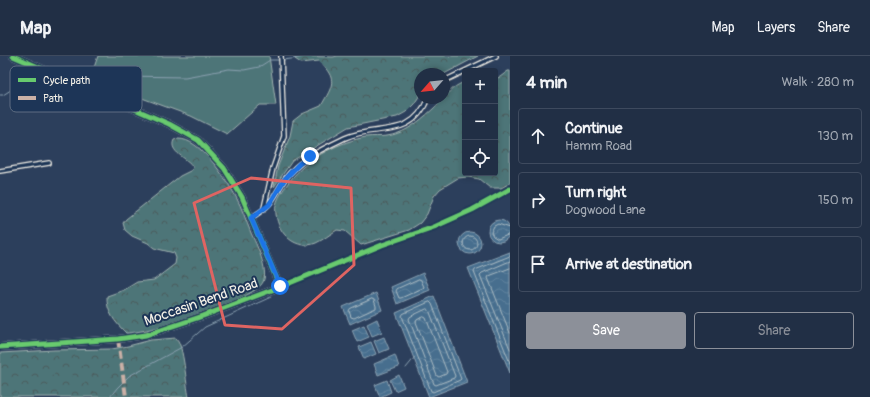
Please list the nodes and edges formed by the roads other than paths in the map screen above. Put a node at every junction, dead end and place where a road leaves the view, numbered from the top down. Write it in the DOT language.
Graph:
graph roads {
  1 [pos="14,56"];
  2 [pos="281,56"];
  3 [pos="496,56"];
  4 [pos="37,66"];
  5 [pos="450,78"];
  6 [pos="425,104"];
  7 [pos="142,112"];
  8 [pos="48,163"];
  9 [pos="0,171"];
  10 [pos="510,188"];
  11 [pos="263,209"];
  12 [pos="251,218"];
  13 [pos="280,286"];
  14 [pos="0,347"];
  1 -- 4 [label="main road"];
  2 -- 11 [label="street"];
  3 -- 5 [label="street"];
  6 -- 11 [label="street"];
  7 -- 12 [label="main road"];
  8 -- 9 [label="street"];
  10 -- 13 [label="street, Moccasin Bend Road"];
  11 -- 12 [label="street"];
  12 -- 13 [label="main road"];
  13 -- 14 [label="main road, Moccasin Bend Road"];
}
